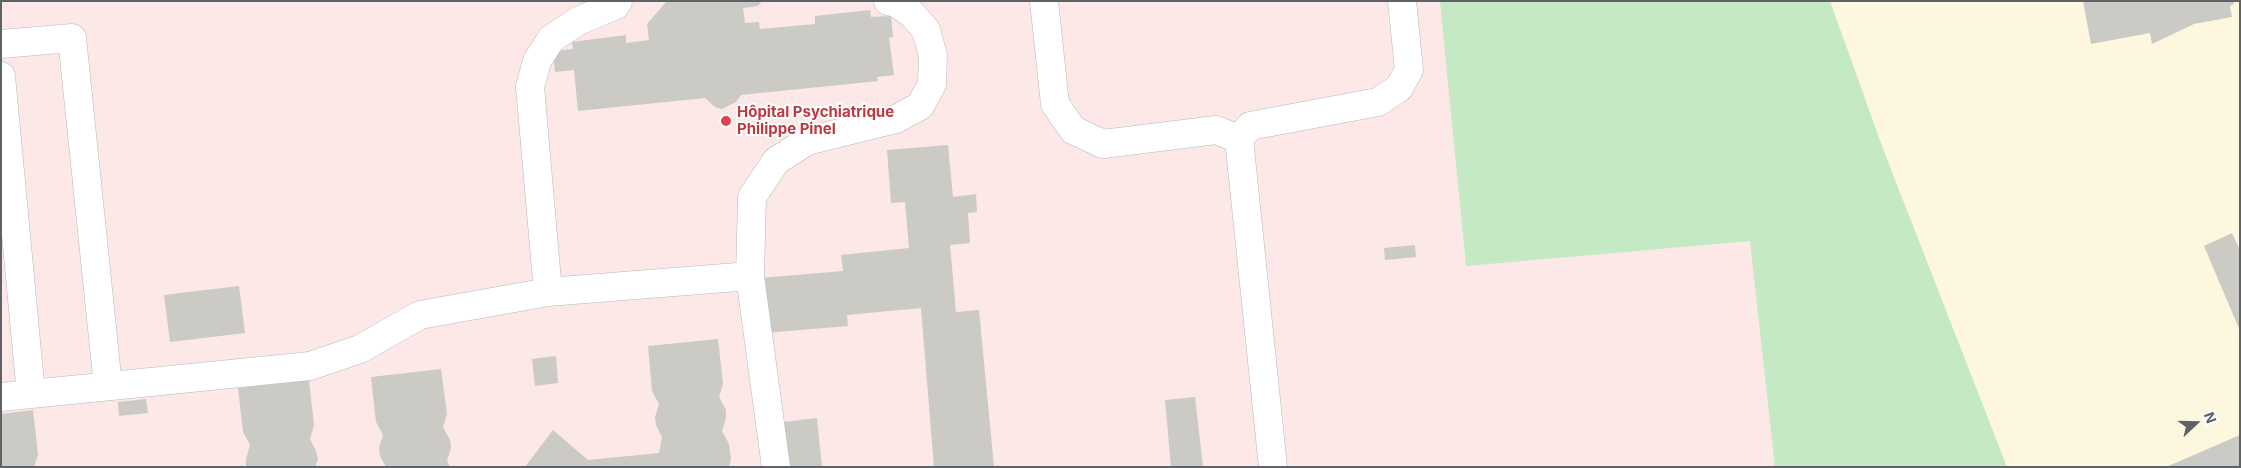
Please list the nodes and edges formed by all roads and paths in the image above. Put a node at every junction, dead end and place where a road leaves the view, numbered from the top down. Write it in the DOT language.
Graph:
graph roads {
  1 [pos="618,1"];
  2 [pos="888,1"];
  3 [pos="1044,1"];
  4 [pos="1402,1"];
  5 [pos="1,44"];
  6 [pos="1,76"];
  7 [pos="1239,139"];
  8 [pos="750,276"];
  9 [pos="548,292"];
  10 [pos="108,386"];
  11 [pos="31,394"];
  12 [pos="1,397"];
  13 [pos="776,467"];
  14 [pos="1273,467"];
  1 -- 9 [label="lane"];
  2 -- 8 [label="lane"];
  3 -- 7 [label="lane"];
  4 -- 7 [label="lane"];
  5 -- 10 [label="lane"];
  6 -- 11 [label="lane"];
  7 -- 14 [label="lane"];
  8 -- 9 [label="lane"];
  8 -- 13 [label="lane"];
  9 -- 10 [label="lane"];
  10 -- 11 [label="lane"];
  11 -- 12 [label="lane"];
}
